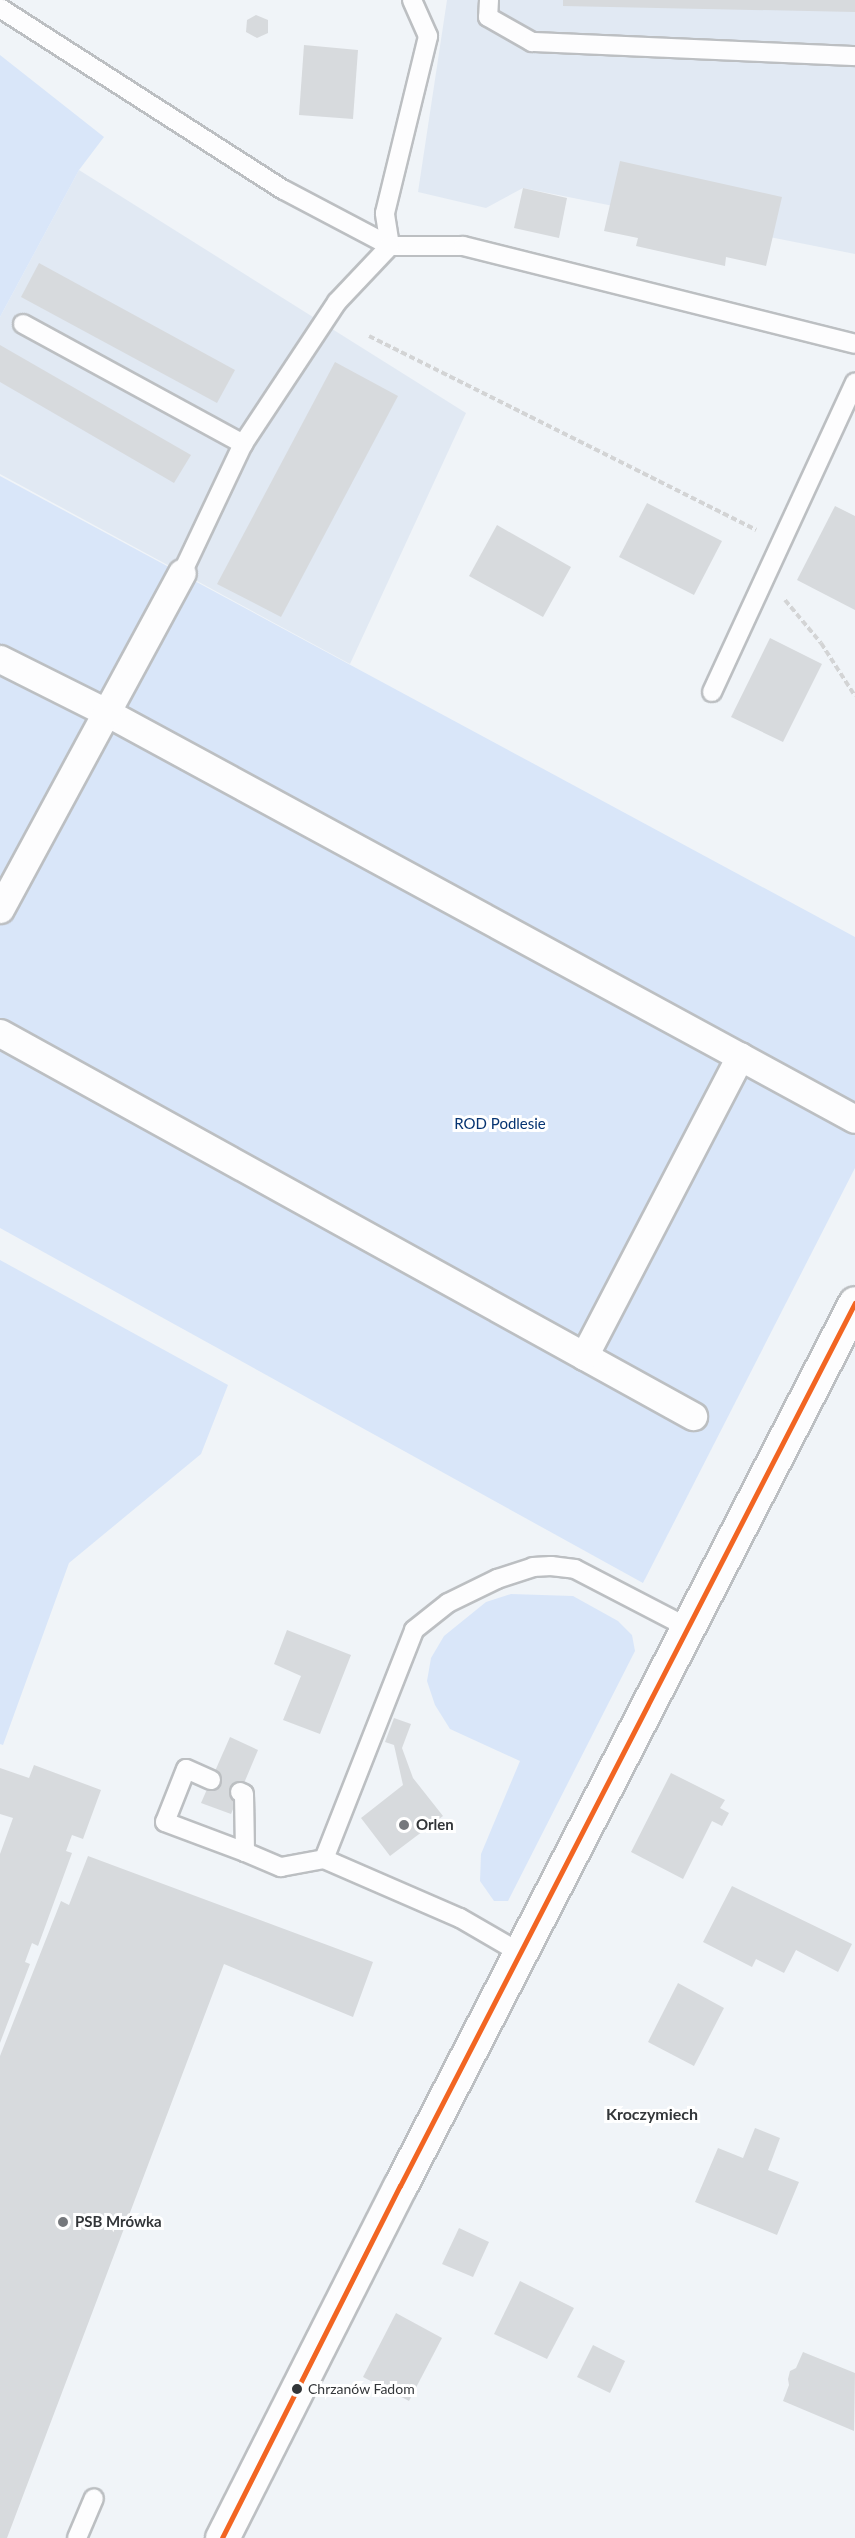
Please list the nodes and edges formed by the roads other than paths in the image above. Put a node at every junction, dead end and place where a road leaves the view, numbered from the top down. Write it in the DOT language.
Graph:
graph roads {
  1 [pos="412,0"];
  2 [pos="489,0"];
  3 [pos="0,8"];
  4 [pos="855,56"];
  5 [pos="390,246"];
  6 [pos="23,324"];
  7 [pos="855,344"];
  8 [pos="855,382"];
  9 [pos="243,444"];
  10 [pos="182,573"];
  11 [pos="0,659"];
  12 [pos="712,692"];
  13 [pos="106,712"];
  14 [pos="0,909"];
  15 [pos="0,1033"];
  16 [pos="740,1056"];
  17 [pos="855,1119"];
  18 [pos="855,1303"];
  19 [pos="584,1356"];
  20 [pos="693,1416"];
  21 [pos="689,1628"];
  22 [pos="211,1780"];
  23 [pos="240,1792"];
  24 [pos="245,1852"];
  25 [pos="324,1859"];
  26 [pos="522,1954"];
  27 [pos="94,2498"];
  28 [pos="77,2538"];
  29 [pos="222,2538"];
  1 -- 5 [label="lane"];
  2 -- 4 [label="lane"];
  3 -- 5 [label="lane"];
  5 -- 7 [label="lane"];
  5 -- 9 [label="lane"];
  6 -- 9 [label="lane"];
  8 -- 12 [label="lane"];
  9 -- 10 [label="lane"];
  10 -- 13 [label="street"];
  11 -- 13 [label="street"];
  13 -- 14 [label="street"];
  13 -- 16 [label="street"];
  15 -- 19 [label="street"];
  16 -- 17 [label="street"];
  16 -- 19 [label="street"];
  18 -- 21 [label="main road"];
  19 -- 20 [label="street"];
  21 -- 25 [label="lane"];
  21 -- 26 [label="main road"];
  22 -- 24 [label="lane"];
  23 -- 24 [label="lane"];
  24 -- 25 [label="lane"];
  25 -- 26 [label="lane"];
  26 -- 29 [label="main road"];
  27 -- 28 [label="lane"];
}
